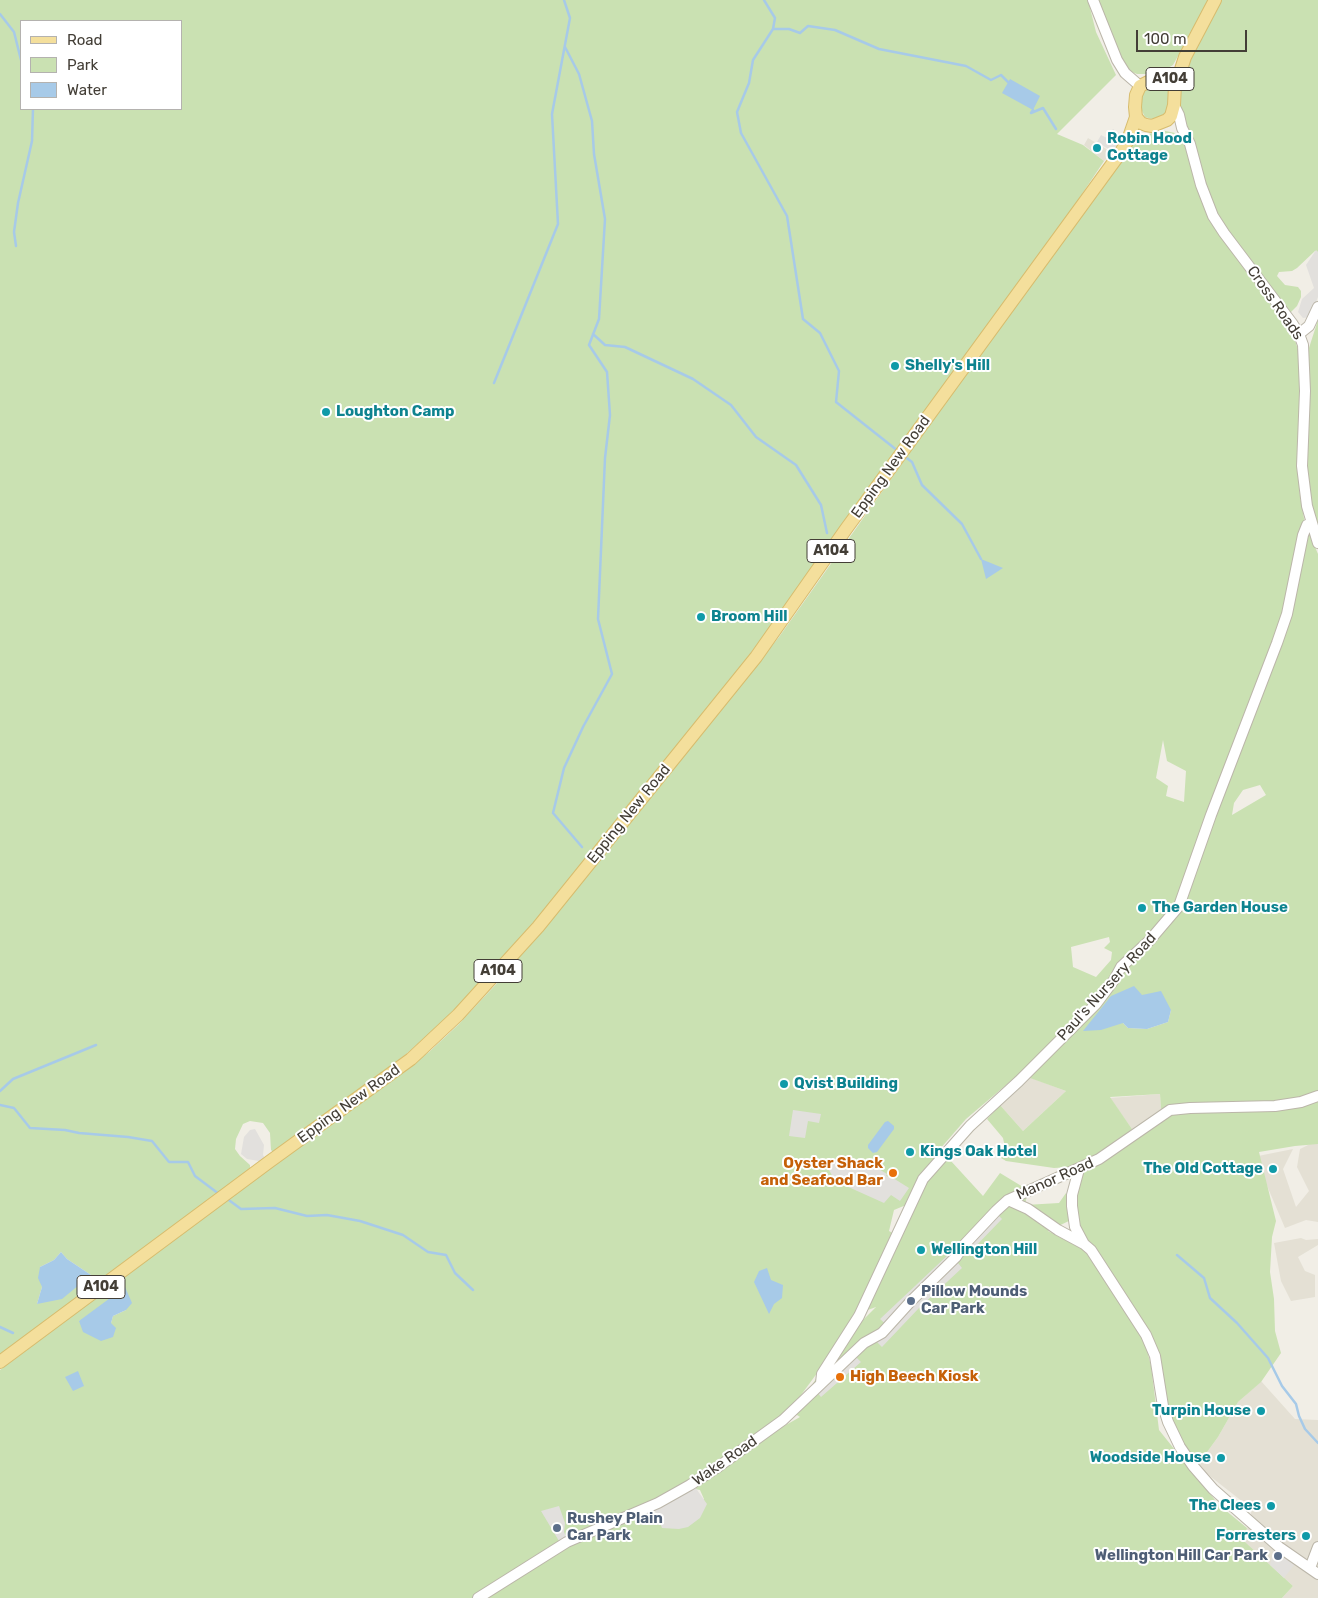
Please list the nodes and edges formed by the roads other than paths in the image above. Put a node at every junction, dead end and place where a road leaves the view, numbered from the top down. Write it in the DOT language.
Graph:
graph roads {
  1 [pos="1093,0"];
  2 [pos="1215,0"];
  3 [pos="1185,57"];
  4 [pos="1163,77"];
  5 [pos="1140,86"];
  6 [pos="1175,88"];
  7 [pos="1174,105"];
  8 [pos="1136,117"];
  9 [pos="1158,124"];
  10 [pos="1182,128"];
  11 [pos="1128,140"];
  12 [pos="1318,307"];
  13 [pos="1299,334"];
  14 [pos="1312,523"];
  15 [pos="1318,543"];
  16 [pos="1318,1096"];
  17 [pos="1079,1169"];
  18 [pos="1008,1200"];
  19 [pos="893,1242"];
  20 [pos="1084,1244"];
  21 [pos="0,1362"];
  22 [pos="821,1383"];
  23 [pos="1318,1547"];
  24 [pos="1314,1571"];
  25 [pos="478,1598"];
  1 -- 5 [label="street"];
  2 -- 3 [label="main road, A104"];
  3 -- 4 [label="main road, A104"];
  3 -- 6 [label="main road, A104"];
  4 -- 5 [label="main road, A104"];
  4 -- 6 [label="main road, A104"];
  5 -- 8 [label="main road, A104"];
  6 -- 7 [label="main road, A104"];
  7 -- 9 [label="main road, A104"];
  7 -- 10 [label="street, Cross Roads"];
  8 -- 9 [label="main road"];
  8 -- 11 [label="main road, Epping New Road / A104"];
  9 -- 10 [label="street"];
  9 -- 11 [label="main road, Epping New Road / A104"];
  10 -- 13 [label="street, Cross Roads"];
  11 -- 21 [label="main road, Epping New Road / A104"];
  12 -- 13 [label="street"];
  13 -- 14 [label="street, Cross Roads"];
  14 -- 15 [label="street, Cross Roads"];
  14 -- 19 [label="street, Paul's Nursery Road"];
  16 -- 17 [label="street, Manor Road"];
  17 -- 18 [label="street, Manor Road"];
  17 -- 20 [label="street"];
  18 -- 20 [label="street"];
  18 -- 22 [label="street, Manor Road"];
  19 -- 22 [label="street, Wake Road"];
  20 -- 24 [label="street"];
  22 -- 25 [label="street, Wake Road"];
  23 -- 24 [label="street"];
}
